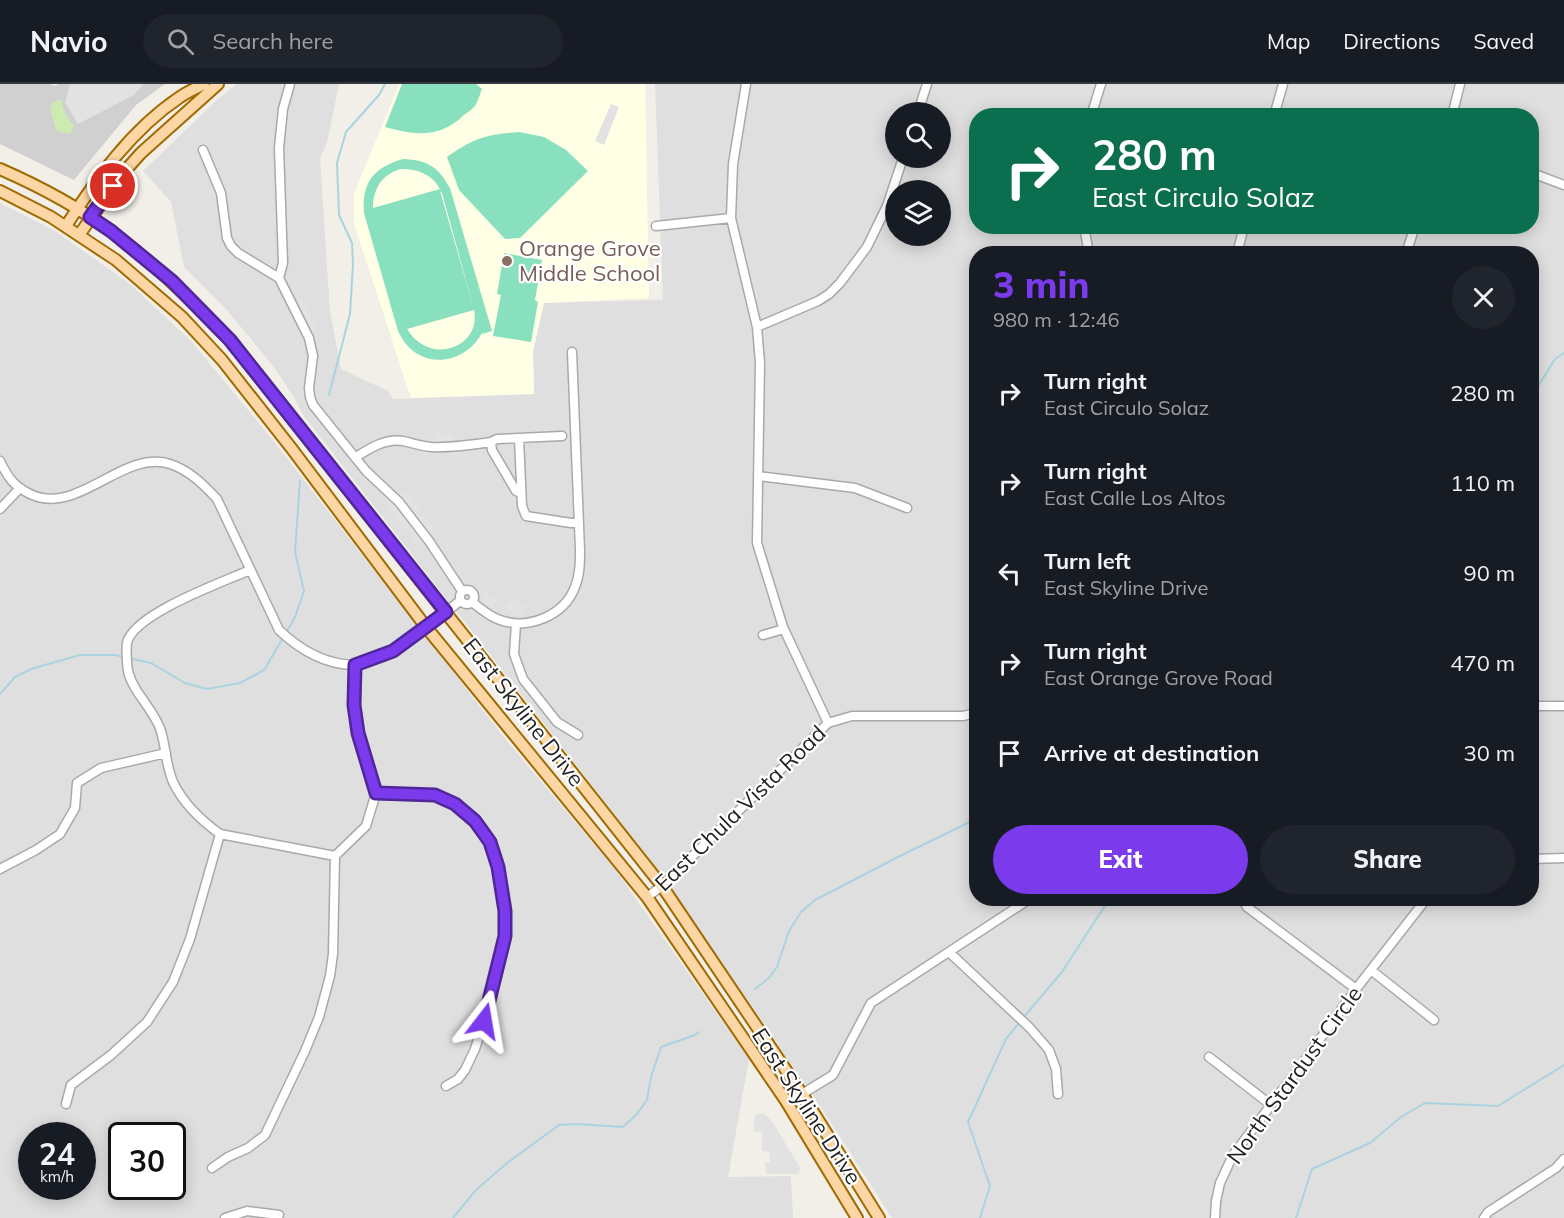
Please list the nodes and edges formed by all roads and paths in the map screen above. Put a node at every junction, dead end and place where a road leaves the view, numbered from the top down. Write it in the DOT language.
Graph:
graph roads {
  1 [pos="204,84"];
  2 [pos="218,84"];
  3 [pos="290,84"];
  4 [pos="746,84"];
  5 [pos="927,84"];
  6 [pos="1101,84"];
  7 [pos="1283,84"];
  8 [pos="1460,84"];
  9 [pos="921,102"];
  10 [pos="1094,108"];
  11 [pos="1276,108"];
  12 [pos="1454,108"];
  13 [pos="203,150"];
  14 [pos="900,168"];
  15 [pos="0,169"];
  16 [pos="1539,176"];
  17 [pos="1564,185"];
  18 [pos="0,191"];
  19 [pos="77,209"];
  20 [pos="90,217"];
  21 [pos="731,218"];
  22 [pos="66,226"];
  23 [pos="656,226"];
  24 [pos="79,235"];
  25 [pos="279,278"];
  26 [pos="757,327"];
  27 [pos="572,352"];
  28 [pos="562,436"];
  29 [pos="519,438"];
  30 [pos="491,442"];
  31 [pos="356,457"];
  32 [pos="0,461"];
  33 [pos="758,476"];
  34 [pos="19,489"];
  35 [pos="521,493"];
  36 [pos="907,507"];
  37 [pos="0,509"];
  38 [pos="579,523"];
  39 [pos="250,570"];
  40 [pos="462,591"];
  41 [pos="460,601"];
  42 [pos="472,602"];
  43 [pos="446,612"];
  44 [pos="516,624"];
  45 [pos="426,627"];
  46 [pos="784,629"];
  47 [pos="763,635"];
  48 [pos="355,665"];
  49 [pos="1539,706"];
  50 [pos="1564,706"];
  51 [pos="969,715"];
  52 [pos="828,723"];
  53 [pos="578,735"];
  54 [pos="166,753"];
  55 [pos="376,793"];
  56 [pos="220,834"];
  57 [pos="335,856"];
  58 [pos="1564,858"];
  59 [pos="1539,859"];
  60 [pos="0,869"];
  61 [pos="662,886"];
  62 [pos="647,897"];
  63 [pos="1019,906"];
  64 [pos="1246,906"];
  65 [pos="1421,906"];
  66 [pos="949,952"];
  67 [pos="1371,970"];
  68 [pos="1356,989"];
  69 [pos="1434,1020"];
  70 [pos="1209,1057"];
  71 [pos="447,1086"];
  72 [pos="802,1094"];
  73 [pos="1058,1094"];
  74 [pos="786,1101"];
  75 [pos="66,1104"];
  76 [pos="1271,1105"];
  77 [pos="1564,1159"];
  78 [pos="212,1168"];
  79 [pos="279,1215"];
  80 [pos="225,1218"];
  81 [pos="857,1218"];
  82 [pos="879,1218"];
  83 [pos="1215,1218"];
  84 [pos="1484,1218"];
  1 -- 19 [label="main road"];
  2 -- 20 [label="main road"];
  3 -- 25 [label="street"];
  4 -- 21 [label="street"];
  5 -- 9 [label="street"];
  6 -- 10 [label="street"];
  7 -- 11 [label="street"];
  8 -- 12 [label="street"];
  13 -- 25 [label="street"];
  14 -- 26 [label="street"];
  15 -- 19 [label="main road, East Skyline Drive"];
  16 -- 17 [label="street"];
  18 -- 22 [label="main road, East Skyline Drive"];
  19 -- 20 [label="main road, East Skyline Drive"];
  19 -- 22 [label="main road"];
  20 -- 24 [label="main road"];
  20 -- 43 [label="main road, East Skyline Drive"];
  21 -- 23 [label="street"];
  21 -- 26 [label="street"];
  22 -- 24 [label="main road, East Skyline Drive"];
  24 -- 45 [label="main road, East Skyline Drive"];
  25 -- 31 [label="street"];
  26 -- 33 [label="street"];
  27 -- 38 [label="street"];
  28 -- 29 [label="street"];
  29 -- 30 [label="street"];
  29 -- 35 [label="street"];
  30 -- 31 [label="street"];
  30 -- 35 [label="street"];
  31 -- 40 [label="street"];
  32 -- 34 [label="street"];
  33 -- 36 [label="street"];
  33 -- 46 [label="street"];
  34 -- 37 [label="street"];
  34 -- 39 [label="street"];
  35 -- 38 [label="street"];
  38 -- 44 [label="street"];
  39 -- 48 [label="street"];
  39 -- 54 [label="street"];
  40 -- 41 [label="street"];
  40 -- 42 [label="street"];
  41 -- 42 [label="street"];
  41 -- 43 [label="street"];
  42 -- 44 [label="street"];
  43 -- 45 [label="street"];
  43 -- 61 [label="main road, East Skyline Drive"];
  44 -- 53 [label="street"];
  45 -- 48 [label="street"];
  45 -- 62 [label="main road, East Skyline Drive"];
  46 -- 47 [label="street"];
  46 -- 52 [label="street"];
  48 -- 55 [label="street"];
  49 -- 50 [label="street"];
  51 -- 52 [label="street, East Chula Vista Road"];
  52 -- 61 [label="street, East Chula Vista Road"];
  54 -- 56 [label="street"];
  54 -- 60 [label="street"];
  55 -- 57 [label="street"];
  55 -- 71 [label="street"];
  56 -- 57 [label="street"];
  56 -- 75 [label="street"];
  57 -- 78 [label="street"];
  58 -- 59 [label="street"];
  61 -- 62 [label="street, East Chula Vista Road"];
  61 -- 72 [label="main road, East Skyline Drive"];
  62 -- 74 [label="main road, East Skyline Drive"];
  63 -- 66 [label="street"];
  64 -- 68 [label="street"];
  65 -- 67 [label="street, North Stardust Circle"];
  66 -- 72 [label="street"];
  66 -- 73 [label="street"];
  67 -- 68 [label="street, North Stardust Circle"];
  67 -- 69 [label="street, North Stardust Circle"];
  68 -- 76 [label="street, North Stardust Circle"];
  70 -- 76 [label="street"];
  72 -- 74 [label="street"];
  72 -- 82 [label="main road, East Skyline Drive"];
  74 -- 81 [label="main road, East Skyline Drive"];
  76 -- 83 [label="street, North Stardust Circle"];
  77 -- 84 [label="street"];
  79 -- 80 [label="street"];
}
